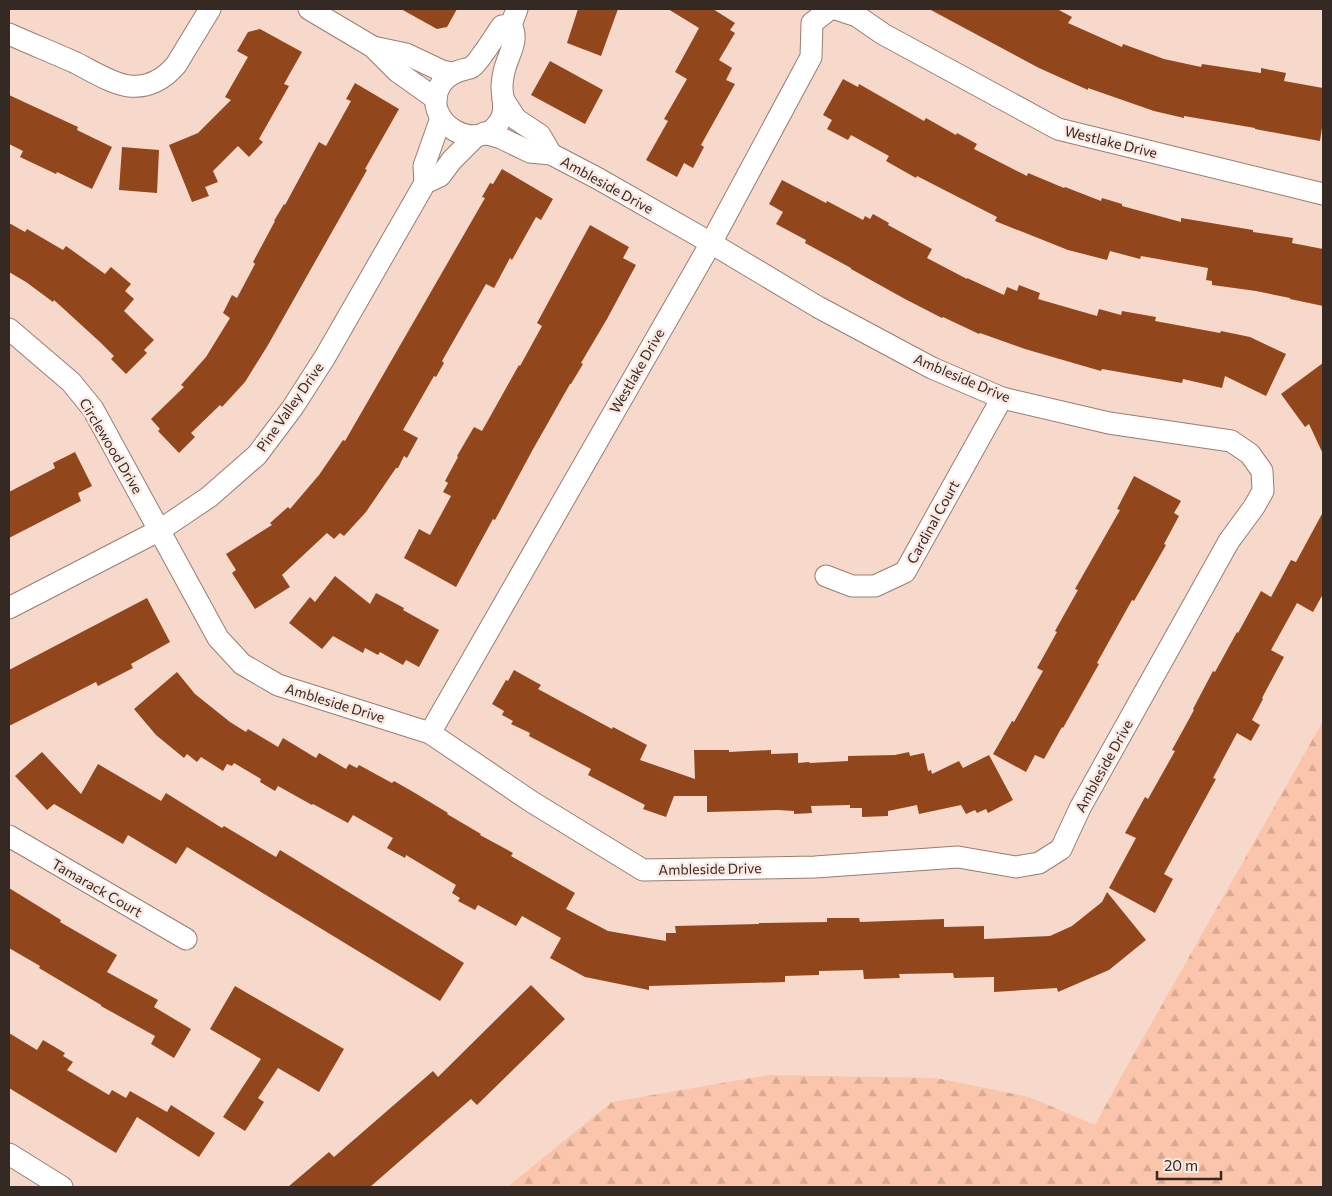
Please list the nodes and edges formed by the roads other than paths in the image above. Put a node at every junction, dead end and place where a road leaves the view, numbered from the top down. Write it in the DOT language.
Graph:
graph roads {
  1 [pos="210,9"];
  2 [pos="309,9"];
  3 [pos="830,9"];
  4 [pos="836,9"];
  5 [pos="514,17"];
  6 [pos="9,34"];
  7 [pos="373,47"];
  8 [pos="462,70"];
  9 [pos="502,94"];
  10 [pos="439,109"];
  11 [pos="480,135"];
  12 [pos="550,154"];
  13 [pos="425,184"];
  14 [pos="1323,194"];
  15 [pos="711,243"];
  16 [pos="9,329"];
  17 [pos="1002,398"];
  18 [pos="160,530"];
  19 [pos="826,576"];
  20 [pos="9,608"];
  21 [pos="430,733"];
  22 [pos="9,836"];
  23 [pos="186,939"];
  24 [pos="9,1154"];
  25 [pos="62,1187"];
  1 -- 6 [label="street"];
  2 -- 7 [label="street"];
  3 -- 15 [label="street, Westlake Drive"];
  4 -- 14 [label="street, Westlake Drive"];
  5 -- 8 [label="street, Pine Valley Drive"];
  5 -- 9 [label="street, Pine Valley Drive"];
  7 -- 8 [label="street"];
  7 -- 10 [label="street"];
  8 -- 9 [label="street"];
  8 -- 10 [label="street, Pine Valley Drive"];
  9 -- 11 [label="street, Pine Valley Drive"];
  9 -- 12 [label="street, Ambleside Drive"];
  10 -- 11 [label="street"];
  10 -- 13 [label="street, Pine Valley Drive"];
  11 -- 12 [label="street, Ambleside Drive"];
  11 -- 13 [label="street, Pine Valley Drive"];
  12 -- 15 [label="street, Ambleside Drive"];
  13 -- 18 [label="street, Pine Valley Drive"];
  15 -- 17 [label="street, Ambleside Drive"];
  15 -- 21 [label="street, Westlake Drive"];
  16 -- 18 [label="street, Circlewood Drive"];
  17 -- 19 [label="street, Cardinal Court"];
  17 -- 21 [label="street, Ambleside Drive"];
  18 -- 20 [label="street, Pine Valley Drive"];
  18 -- 21 [label="street, Ambleside Drive"];
  22 -- 23 [label="street, Tamarack Court"];
  24 -- 25 [label="street"];
}
